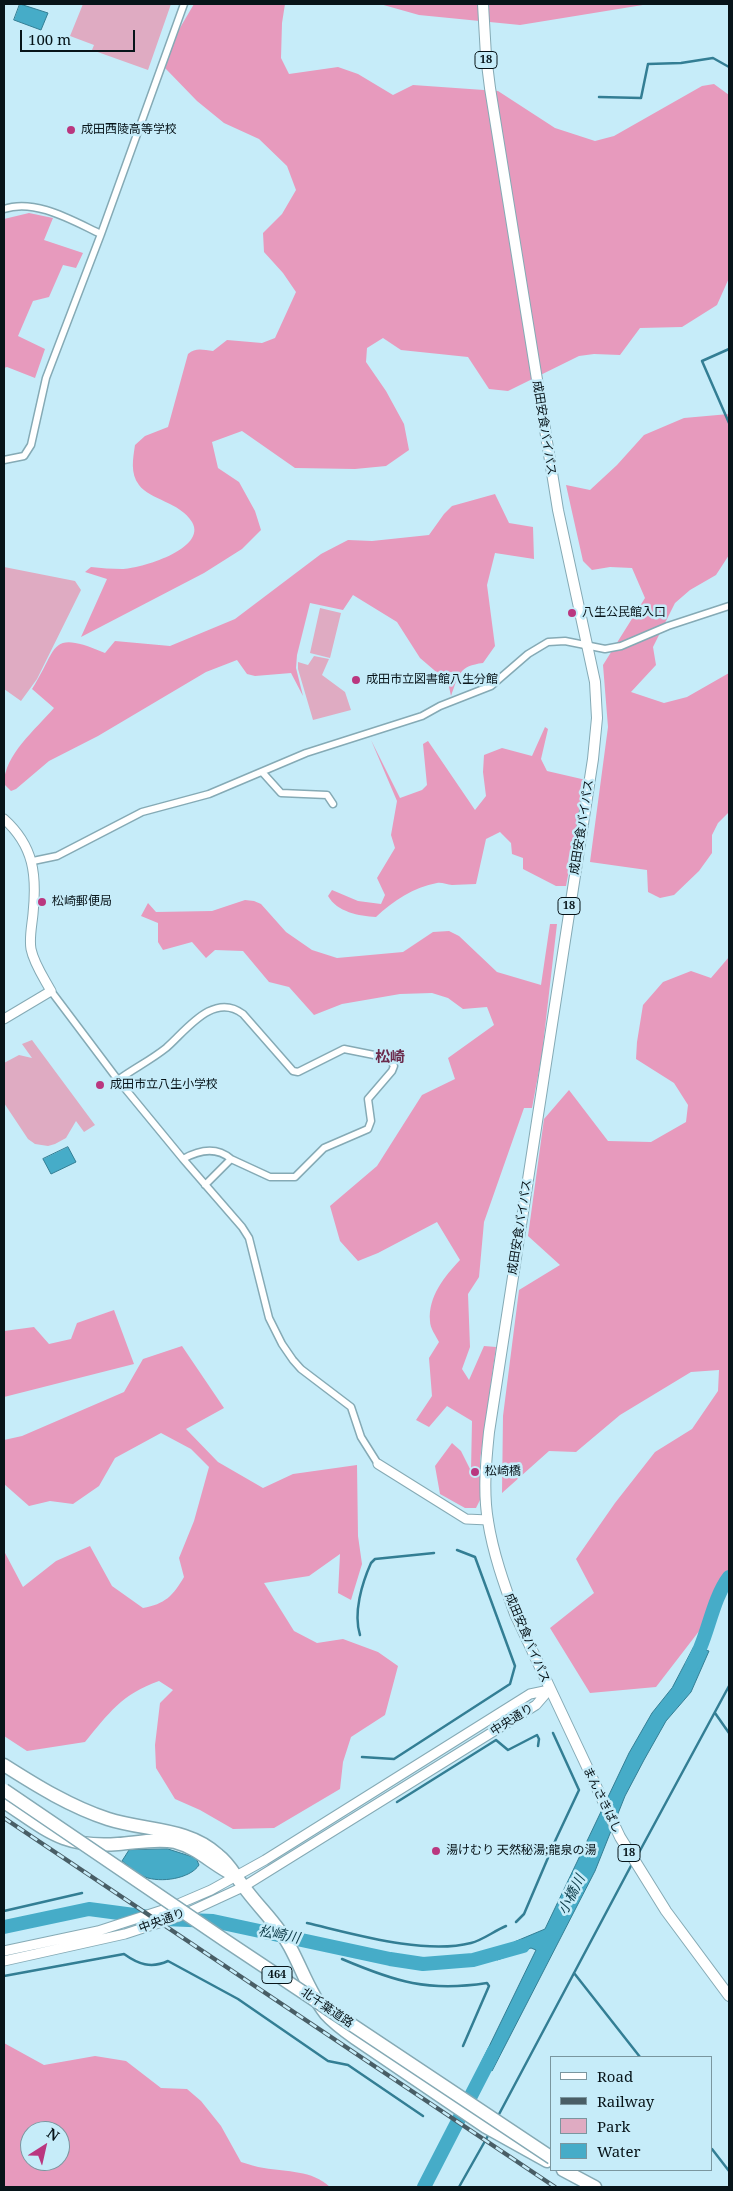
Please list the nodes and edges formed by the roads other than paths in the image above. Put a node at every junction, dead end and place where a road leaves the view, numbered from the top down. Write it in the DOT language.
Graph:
graph roads {
  1 [pos="184,4"];
  2 [pos="483,4"];
  3 [pos="4,209"];
  4 [pos="101,234"];
  5 [pos="4,460"];
  6 [pos="729,606"];
  7 [pos="587,645"];
  8 [pos="263,773"];
  9 [pos="333,804"];
  10 [pos="4,819"];
  11 [pos="33,861"];
  12 [pos="51,991"];
  13 [pos="4,1019"];
  14 [pos="118,1080"];
  15 [pos="183,1159"];
  16 [pos="231,1159"];
  17 [pos="205,1185"];
  18 [pos="378,1464"];
  19 [pos="488,1520"];
  20 [pos="550,1690"];
  21 [pos="580,1756"];
  22 [pos="7,1767"];
  23 [pos="4,1790"];
  24 [pos="4,1802"];
  25 [pos="240,1881"];
  26 [pos="4,1951"];
  27 [pos="4,1962"];
  28 [pos="729,1996"];
  29 [pos="550,2157"];
  30 [pos="550,2162"];
  31 [pos="566,2171"];
  32 [pos="571,2171"];
  33 [pos="595,2187"];
  1 -- 4 [label="street"];
  2 -- 7 [label="main road, 成田安食バイパス / 18"];
  3 -- 4 [label="street"];
  4 -- 5 [label="street"];
  6 -- 7 [label="street"];
  7 -- 8 [label="street"];
  7 -- 19 [label="main road, 成田安食バイパス / 18"];
  8 -- 9 [label="street"];
  8 -- 11 [label="street"];
  10 -- 11 [label="street"];
  11 -- 12 [label="street"];
  12 -- 13 [label="street"];
  12 -- 14 [label="street"];
  14 -- 15 [label="street"];
  14 -- 16 [label="street"];
  15 -- 16 [label="street"];
  15 -- 17 [label="street"];
  16 -- 17 [label="street"];
  17 -- 18 [label="street"];
  18 -- 19 [label="street"];
  19 -- 20 [label="main road, 成田安食バイパス / 18"];
  20 -- 21 [label="main road, 成田安食バイパス / 18"];
  20 -- 25 [label="street, 中央通り"];
  20 -- 25 [label="street, 中央通り"];
  21 -- 28 [label="main road, まんさきばし / 18"];
  22 -- 25 [label="highway"];
  23 -- 29 [label="highway, 北千葉道路 / 464, bridge"];
  24 -- 25 [label="highway, bridge"];
  25 -- 26 [label="street, 中央通り"];
  25 -- 27 [label="street, 中央通り"];
  25 -- 30 [label="highway, bridge"];
  31 -- 33 [label="highway"];
  32 -- 33 [label="highway"];
}
